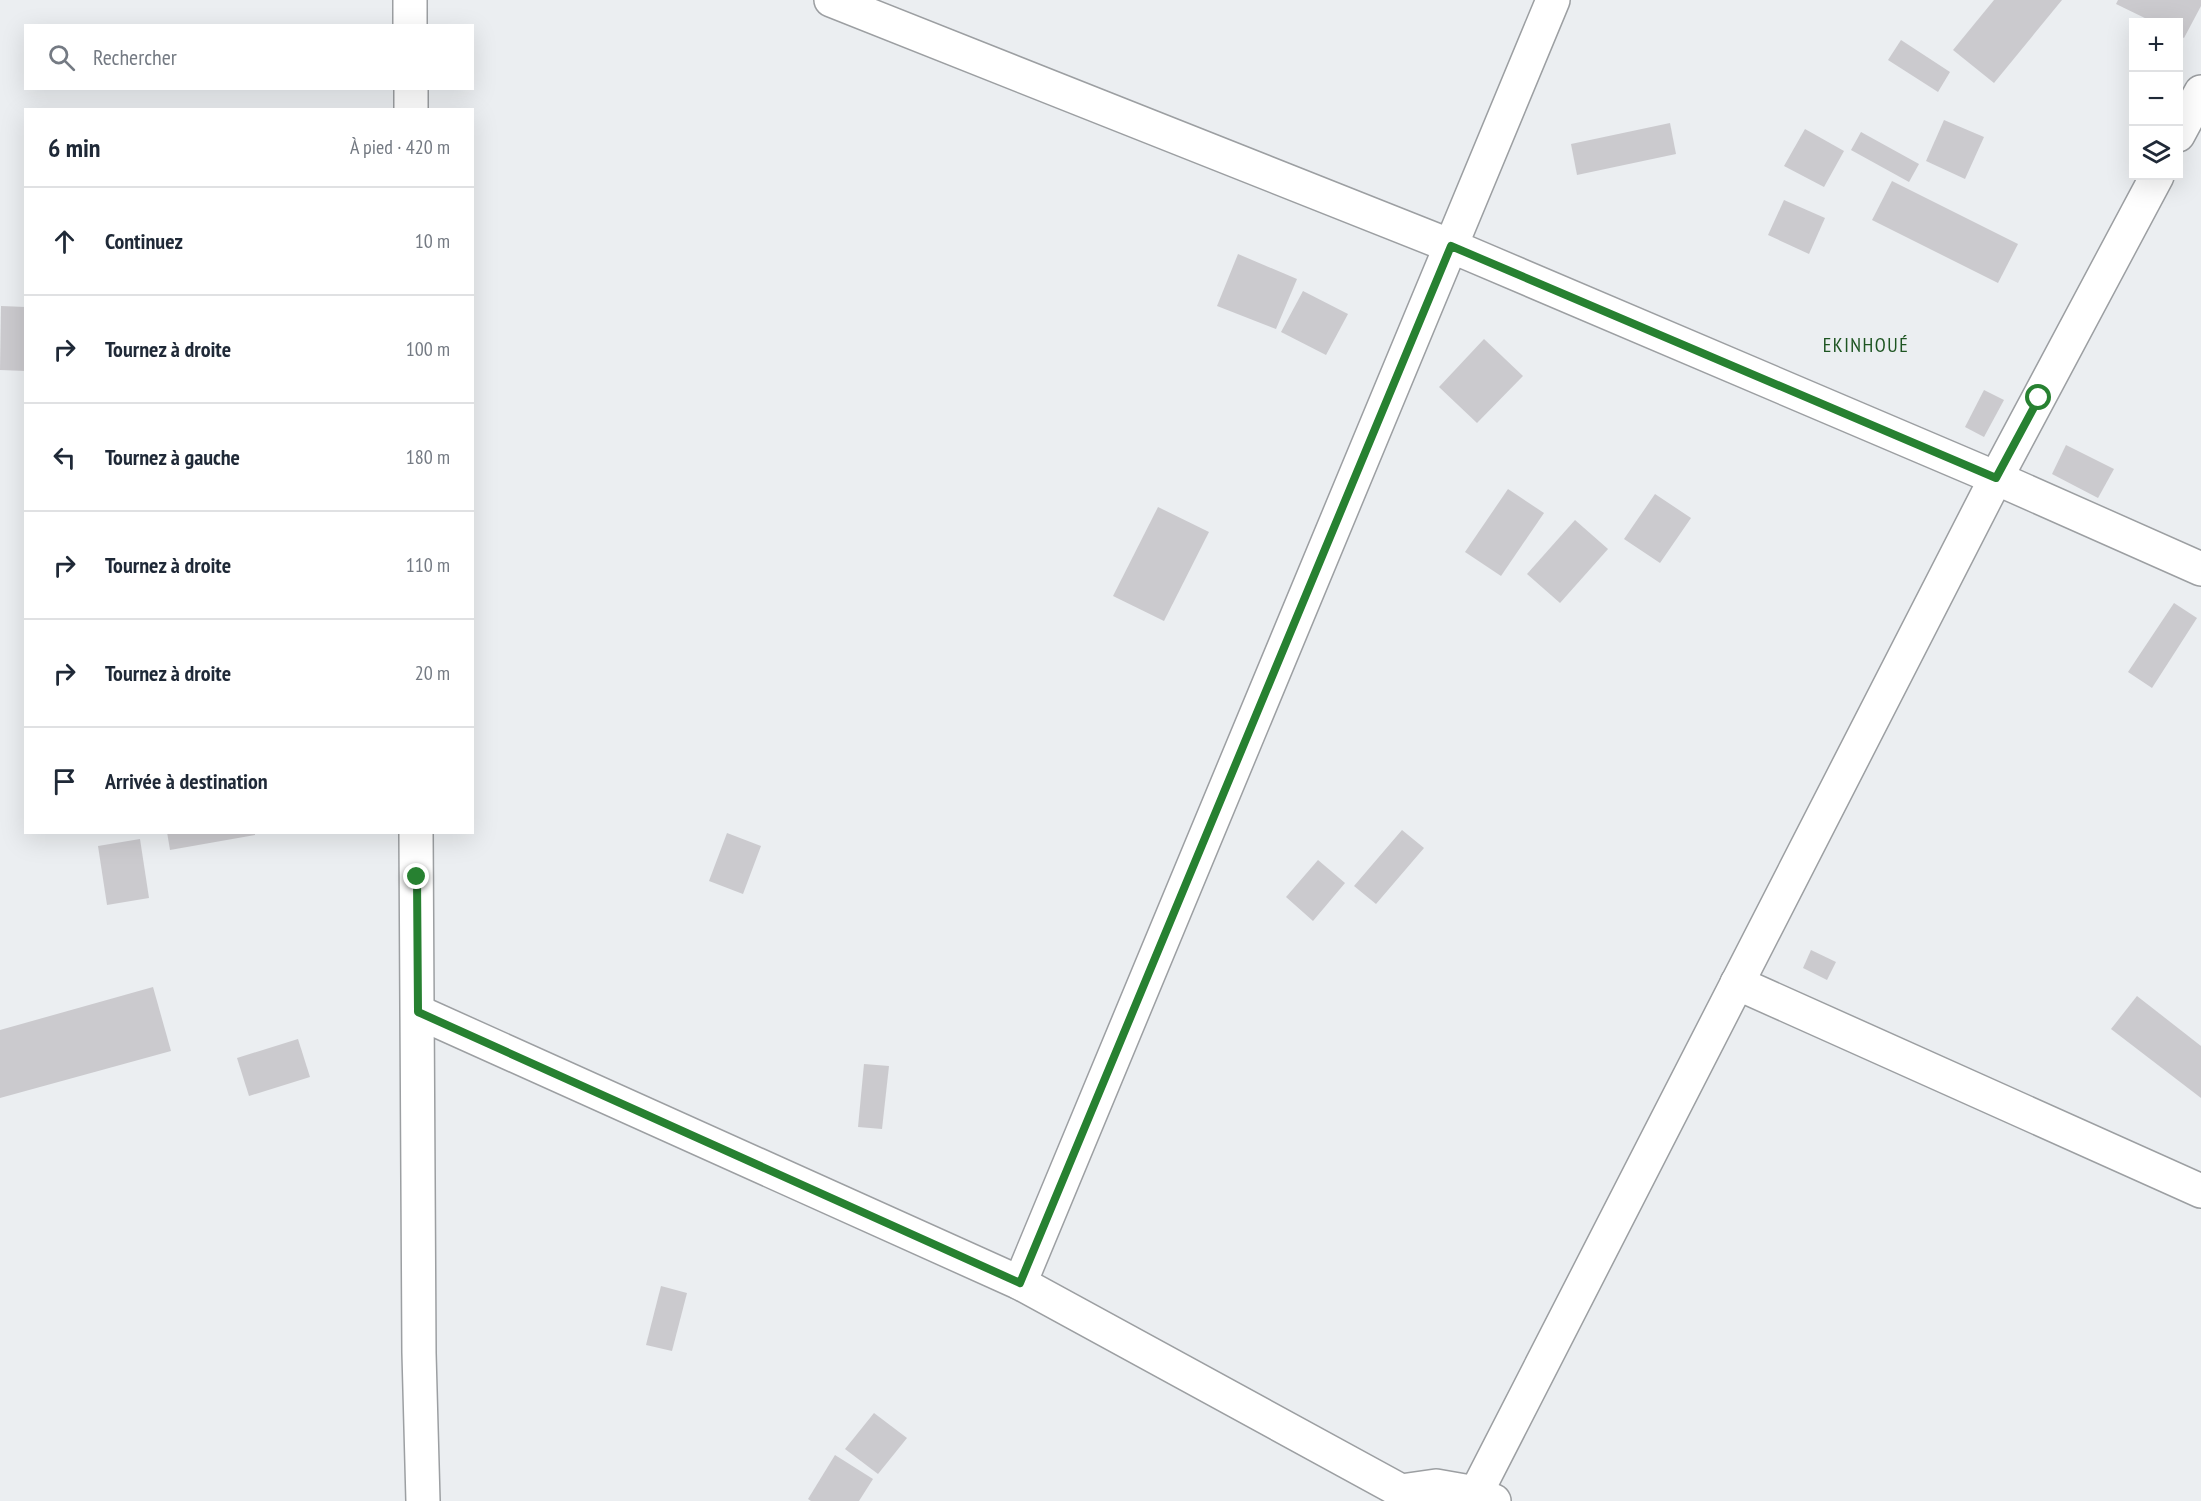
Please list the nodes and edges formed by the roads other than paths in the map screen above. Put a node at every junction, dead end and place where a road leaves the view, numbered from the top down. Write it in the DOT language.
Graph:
graph roads {
  1 [pos="410,0"];
  2 [pos="831,0"];
  3 [pos="1554,0"];
  4 [pos="410,24"];
  5 [pos="411,90"];
  6 [pos="2201,92"];
  7 [pos="411,108"];
  8 [pos="2183,126"];
  9 [pos="2155,180"];
  10 [pos="1451,246"];
  11 [pos="1996,478"];
  12 [pos="2201,569"];
  13 [pos="416,834"];
  14 [pos="1737,983"];
  15 [pos="418,1012"];
  16 [pos="2201,1191"];
  17 [pos="1020,1283"];
  18 [pos="1399,1496"];
  19 [pos="1485,1497"];
  20 [pos="423,1501"];
  1 -- 4 [label="street"];
  2 -- 10 [label="street"];
  3 -- 10 [label="street"];
  5 -- 7 [label="street"];
  6 -- 8 [label="street"];
  9 -- 11 [label="street"];
  10 -- 11 [label="street"];
  10 -- 17 [label="street"];
  11 -- 12 [label="street"];
  11 -- 14 [label="street"];
  13 -- 15 [label="street"];
  14 -- 16 [label="street"];
  14 -- 19 [label="street"];
  15 -- 17 [label="street"];
  15 -- 20 [label="street"];
  17 -- 18 [label="street"];
  18 -- 19 [label="street"];
}
